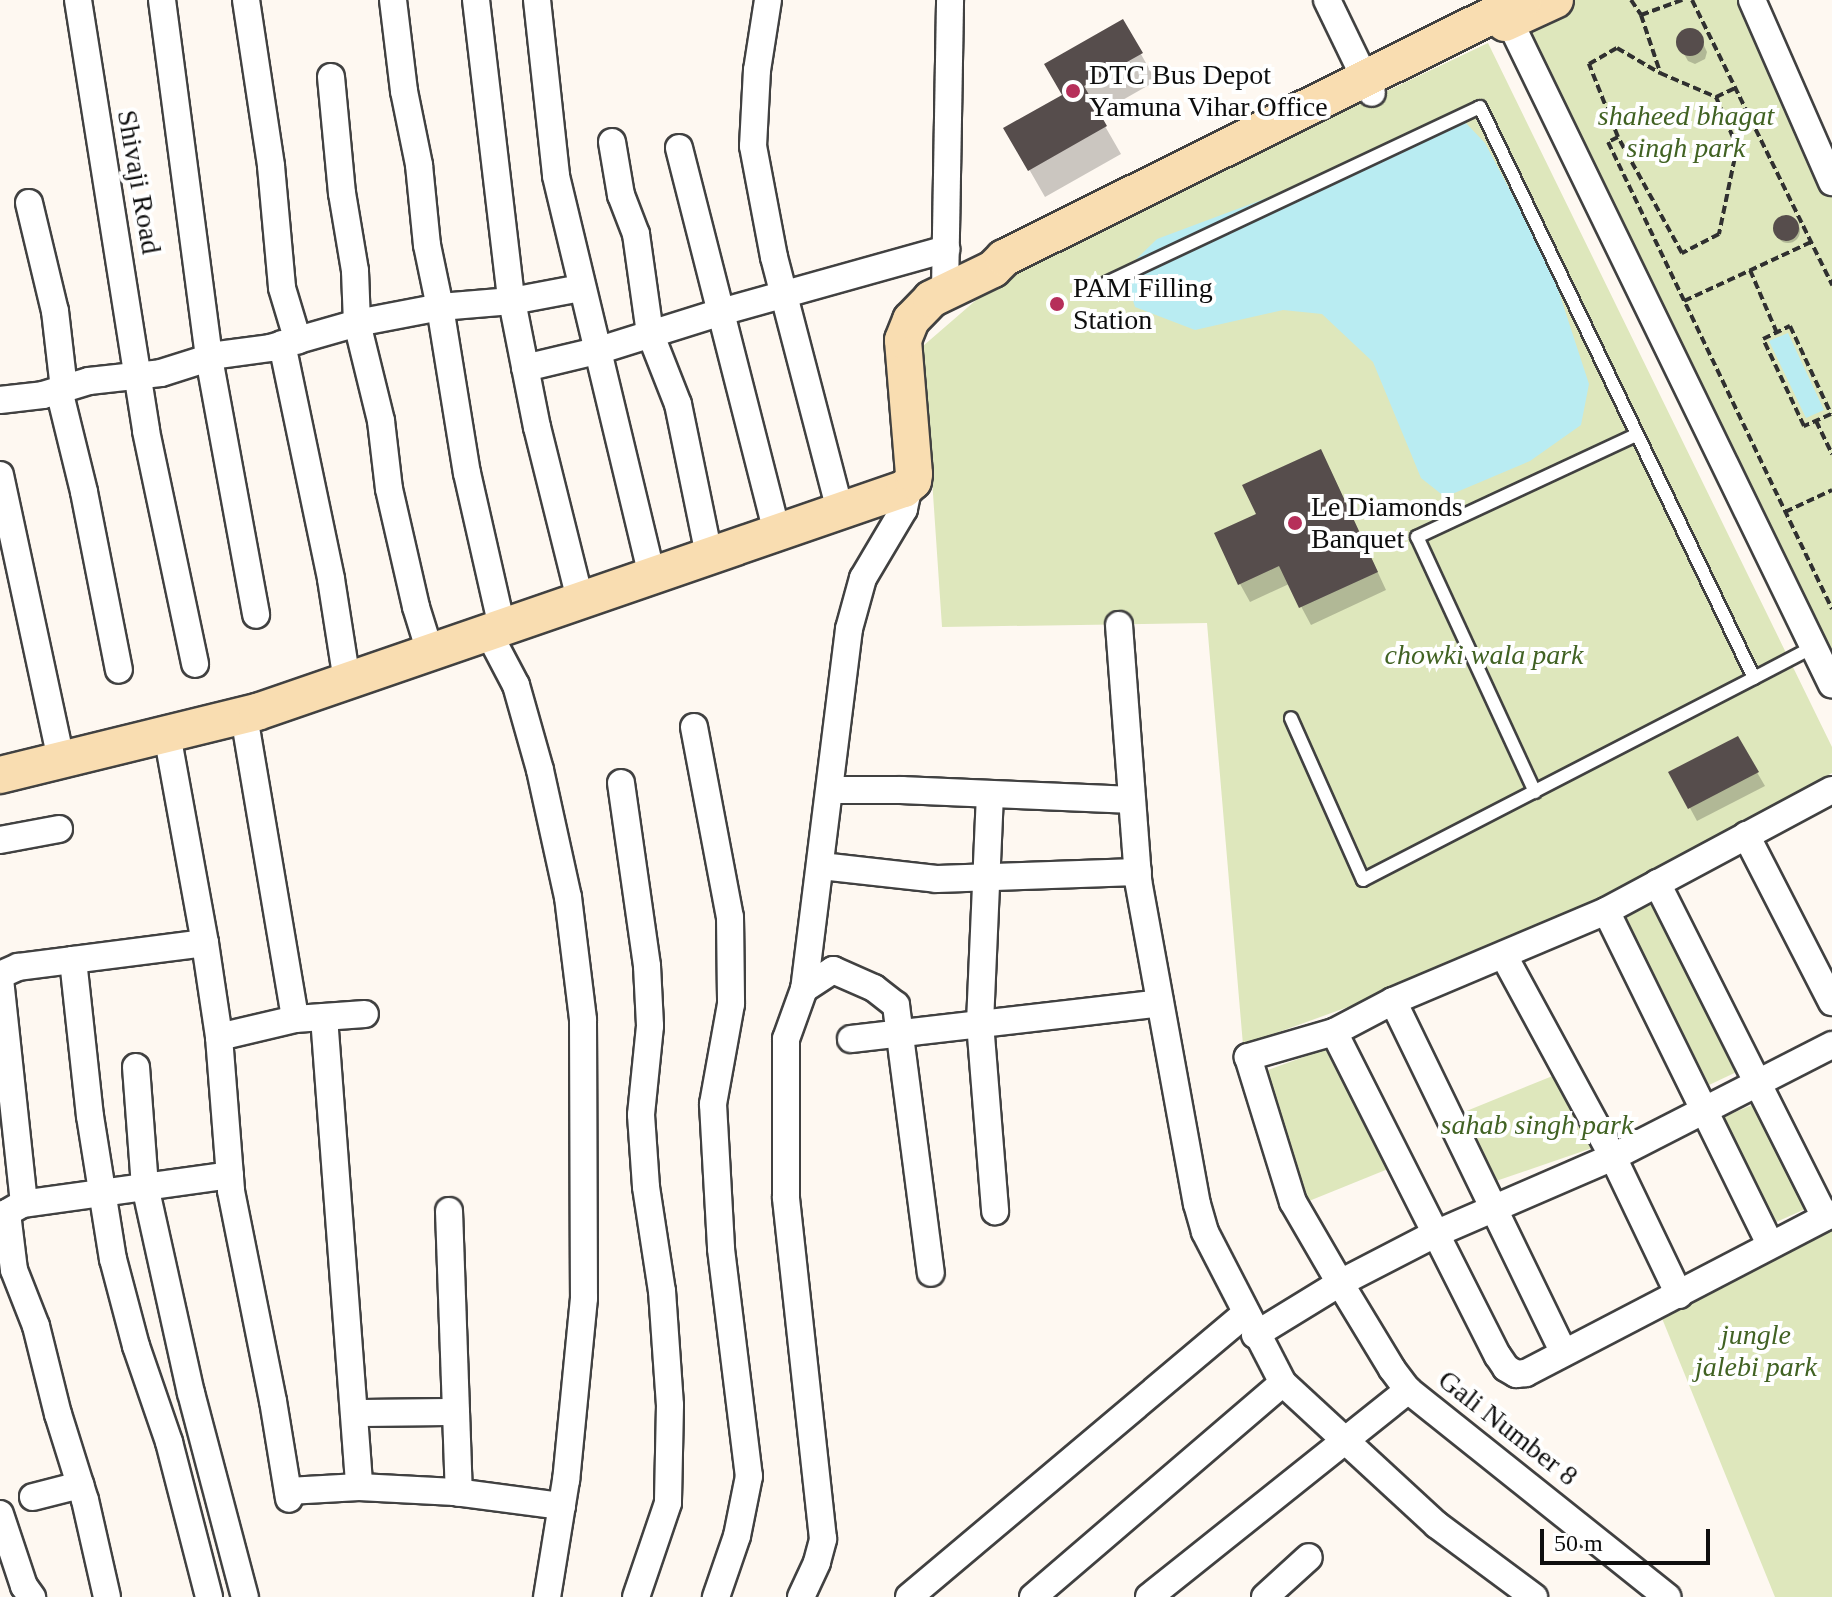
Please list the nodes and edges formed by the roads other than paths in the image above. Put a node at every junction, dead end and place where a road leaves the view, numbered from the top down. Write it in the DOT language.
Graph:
graph roads {
  1 [pos="78,0"];
  2 [pos="162,0"];
  3 [pos="246,0"];
  4 [pos="393,0"];
  5 [pos="476,0"];
  6 [pos="537,0"];
  7 [pos="768,0"];
  8 [pos="950,0"];
  9 [pos="1327,0"];
  10 [pos="1555,0"];
  11 [pos="1752,0"];
  12 [pos="1512,10"];
  13 [pos="331,77"];
  14 [pos="1369,87"];
  15 [pos="612,142"];
  16 [pos="679,148"];
  17 [pos="1832,182"];
  18 [pos="29,203"];
  19 [pos="946,249"];
  20 [pos="1106,283"];
  21 [pos="581,288"];
  22 [pos="945,290"];
  23 [pos="783,294"];
  24 [pos="512,301"];
  25 [pos="440,307"];
  26 [pos="721,312"];
  27 [pos="357,323"];
  28 [pos="650,333"];
  29 [pos="290,342"];
  30 [pos="600,350"];
  31 [pos="209,358"];
  32 [pos="525,368"];
  33 [pos="137,376"];
  34 [pos="62,389"];
  35 [pos="0,400"];
  36 [pos="1636,435"];
  37 [pos="0,475"];
  38 [pos="909,485"];
  39 [pos="840,510"];
  40 [pos="777,532"];
  41 [pos="709,555"];
  42 [pos="652,575"];
  43 [pos="580,600"];
  44 [pos="256,615"];
  45 [pos="1119,625"];
  46 [pos="495,630"];
  47 [pos="1813,647"];
  48 [pos="430,652"];
  49 [pos="195,664"];
  50 [pos="119,670"];
  51 [pos="1754,678"];
  52 [pos="347,681"];
  53 [pos="1832,685"];
  54 [pos="244,716"];
  55 [pos="1291,718"];
  56 [pos="694,727"];
  57 [pos="167,734"];
  58 [pos="61,760"];
  59 [pos="0,775"];
  60 [pos="621,783"];
  61 [pos="831,790"];
  62 [pos="1832,790"];
  63 [pos="1535,792"];
  64 [pos="990,794"];
  65 [pos="1132,800"];
  66 [pos="59,829"];
  67 [pos="1746,835"];
  68 [pos="0,840"];
  69 [pos="821,866"];
  70 [pos="1138,872"];
  71 [pos="986,878"];
  72 [pos="1657,883"];
  73 [pos="1606,911"];
  74 [pos="205,943"];
  75 [pos="1504,956"];
  76 [pos="73,960"];
  77 [pos="0,977"];
  78 [pos="804,989"];
  79 [pos="1393,1001"];
  80 [pos="1832,1002"];
  81 [pos="1160,1003"];
  82 [pos="365,1014"];
  83 [pos="324,1017"];
  84 [pos="295,1019"];
  85 [pos="980,1023"];
  86 [pos="902,1031"];
  87 [pos="1334,1032"];
  88 [pos="219,1037"];
  89 [pos="851,1039"];
  90 [pos="1832,1045"];
  91 [pos="136,1067"];
  92 [pos="1760,1082"];
  93 [pos="1702,1112"];
  94 [pos="1613,1157"];
  95 [pos="230,1175"];
  96 [pos="145,1186"];
  97 [pos="103,1192"];
  98 [pos="1492,1206"];
  99 [pos="10,1211"];
  100 [pos="449,1211"];
  101 [pos="995,1211"];
  102 [pos="1829,1216"];
  103 [pos="1435,1234"];
  104 [pos="1770,1244"];
  105 [pos="931,1273"];
  106 [pos="1340,1283"];
  107 [pos="1679,1295"];
  108 [pos="1250,1324"];
  109 [pos="1564,1353"];
  110 [pos="1283,1383"];
  111 [pos="1408,1390"];
  112 [pos="456,1412"];
  113 [pos="354,1413"];
  114 [pos="1344,1439"];
  115 [pos="80,1485"];
  116 [pos="359,1487"];
  117 [pos="459,1493"];
  118 [pos="33,1497"];
  119 [pos="562,1506"];
  120 [pos="0,1514"];
  121 [pos="1309,1557"];
  122 [pos="32,1597"];
  123 [pos="107,1597"];
  124 [pos="209,1597"];
  125 [pos="245,1597"];
  126 [pos="547,1597"];
  127 [pos="636,1597"];
  128 [pos="716,1597"];
  129 [pos="801,1597"];
  130 [pos="909,1597"];
  131 [pos="1033,1597"];
  132 [pos="1149,1597"];
  133 [pos="1265,1597"];
  134 [pos="1534,1597"];
  135 [pos="1667,1597"];
  1 -- 33 [label="street, Shivaji Road"];
  2 -- 31 [label="street"];
  3 -- 29 [label="street"];
  4 -- 25 [label="street"];
  5 -- 24 [label="street"];
  6 -- 21 [label="street"];
  7 -- 23 [label="street"];
  8 -- 19 [label="street"];
  9 -- 14 [label="street"];
  10 -- 12 [label="street"];
  11 -- 17 [label="street"];
  12 -- 14 [label="street"];
  12 -- 47 [label="street"];
  13 -- 27 [label="street"];
  14 -- 22 [label="street"];
  15 -- 28 [label="street"];
  16 -- 26 [label="street"];
  18 -- 34 [label="street"];
  19 -- 22 [label="street"];
  19 -- 23 [label="street"];
  20 -- 36 [label="lane"];
  21 -- 24 [label="street"];
  21 -- 30 [label="street"];
  22 -- 38 [label="street"];
  23 -- 26 [label="street"];
  23 -- 39 [label="street"];
  24 -- 25 [label="street"];
  24 -- 32 [label="street"];
  25 -- 27 [label="street"];
  25 -- 46 [label="street"];
  26 -- 28 [label="street"];
  26 -- 40 [label="street"];
  27 -- 29 [label="street"];
  27 -- 48 [label="street"];
  28 -- 30 [label="street"];
  28 -- 41 [label="street"];
  29 -- 31 [label="street"];
  29 -- 52 [label="street"];
  30 -- 32 [label="street"];
  30 -- 42 [label="street"];
  31 -- 33 [label="street"];
  31 -- 44 [label="street"];
  32 -- 43 [label="street"];
  33 -- 34 [label="street"];
  33 -- 49 [label="street, Shivaji Road"];
  34 -- 35 [label="street"];
  34 -- 50 [label="street"];
  36 -- 51 [label="lane"];
  36 -- 63 [label="lane"];
  37 -- 58 [label="street"];
  38 -- 39 [label="street"];
  38 -- 61 [label="street"];
  39 -- 40 [label="street"];
  40 -- 41 [label="street"];
  41 -- 42 [label="street"];
  42 -- 43 [label="street"];
  43 -- 46 [label="street"];
  45 -- 65 [label="street"];
  46 -- 48 [label="street"];
  46 -- 119 [label="street"];
  47 -- 51 [label="lane"];
  47 -- 53 [label="street"];
  48 -- 52 [label="street"];
  51 -- 63 [label="lane"];
  52 -- 54 [label="street"];
  54 -- 57 [label="street"];
  54 -- 84 [label="street"];
  55 -- 63 [label="lane"];
  56 -- 128 [label="street"];
  57 -- 58 [label="street"];
  57 -- 74 [label="street"];
  58 -- 59 [label="street"];
  60 -- 127 [label="street"];
  61 -- 64 [label="street"];
  61 -- 69 [label="street"];
  62 -- 67 [label="street"];
  64 -- 65 [label="street"];
  64 -- 71 [label="street"];
  65 -- 70 [label="street"];
  66 -- 68 [label="street"];
  67 -- 72 [label="street"];
  67 -- 80 [label="street"];
  69 -- 71 [label="street"];
  69 -- 78 [label="street"];
  70 -- 71 [label="street"];
  70 -- 81 [label="street"];
  71 -- 85 [label="street"];
  72 -- 73 [label="street"];
  72 -- 92 [label="street"];
  73 -- 75 [label="street"];
  73 -- 93 [label="street"];
  74 -- 76 [label="street"];
  74 -- 88 [label="street"];
  75 -- 79 [label="street"];
  75 -- 94 [label="street"];
  76 -- 77 [label="street"];
  76 -- 97 [label="street"];
  77 -- 99 [label="street"];
  78 -- 86 [label="street"];
  78 -- 129 [label="street"];
  79 -- 87 [label="street"];
  79 -- 98 [label="street"];
  81 -- 85 [label="street"];
  81 -- 108 [label="street"];
  82 -- 83 [label="street"];
  83 -- 84 [label="street"];
  83 -- 113 [label="street"];
  84 -- 88 [label="street"];
  85 -- 86 [label="street"];
  85 -- 101 [label="street"];
  86 -- 89 [label="street"];
  86 -- 105 [label="street"];
  87 -- 103 [label="street"];
  87 -- 106 [label="street, Gali Number 8"];
  88 -- 95 [label="street"];
  90 -- 92 [label="street"];
  91 -- 96 [label="street"];
  92 -- 93 [label="street"];
  92 -- 102 [label="street"];
  93 -- 94 [label="street"];
  93 -- 104 [label="street"];
  94 -- 98 [label="street"];
  94 -- 107 [label="street"];
  95 -- 96 [label="street"];
  95 -- 116 [label="street"];
  96 -- 97 [label="street"];
  96 -- 125 [label="street"];
  97 -- 99 [label="street"];
  97 -- 124 [label="street"];
  98 -- 103 [label="street"];
  98 -- 109 [label="street"];
  99 -- 115 [label="street"];
  100 -- 112 [label="street"];
  102 -- 104 [label="street"];
  103 -- 106 [label="street"];
  103 -- 109 [label="street"];
  104 -- 107 [label="street"];
  106 -- 108 [label="street"];
  106 -- 111 [label="street, Gali Number 8"];
  107 -- 109 [label="street"];
  108 -- 110 [label="street"];
  108 -- 130 [label="street"];
  110 -- 114 [label="street"];
  110 -- 131 [label="street"];
  111 -- 114 [label="street"];
  111 -- 135 [label="street, Gali Number 8"];
  112 -- 113 [label="street"];
  112 -- 117 [label="street"];
  113 -- 116 [label="street"];
  114 -- 132 [label="street"];
  114 -- 134 [label="street"];
  115 -- 118 [label="street"];
  115 -- 123 [label="street"];
  116 -- 117 [label="street"];
  117 -- 119 [label="street"];
  119 -- 126 [label="street"];
  120 -- 122 [label="street"];
  121 -- 133 [label="street"];
}
